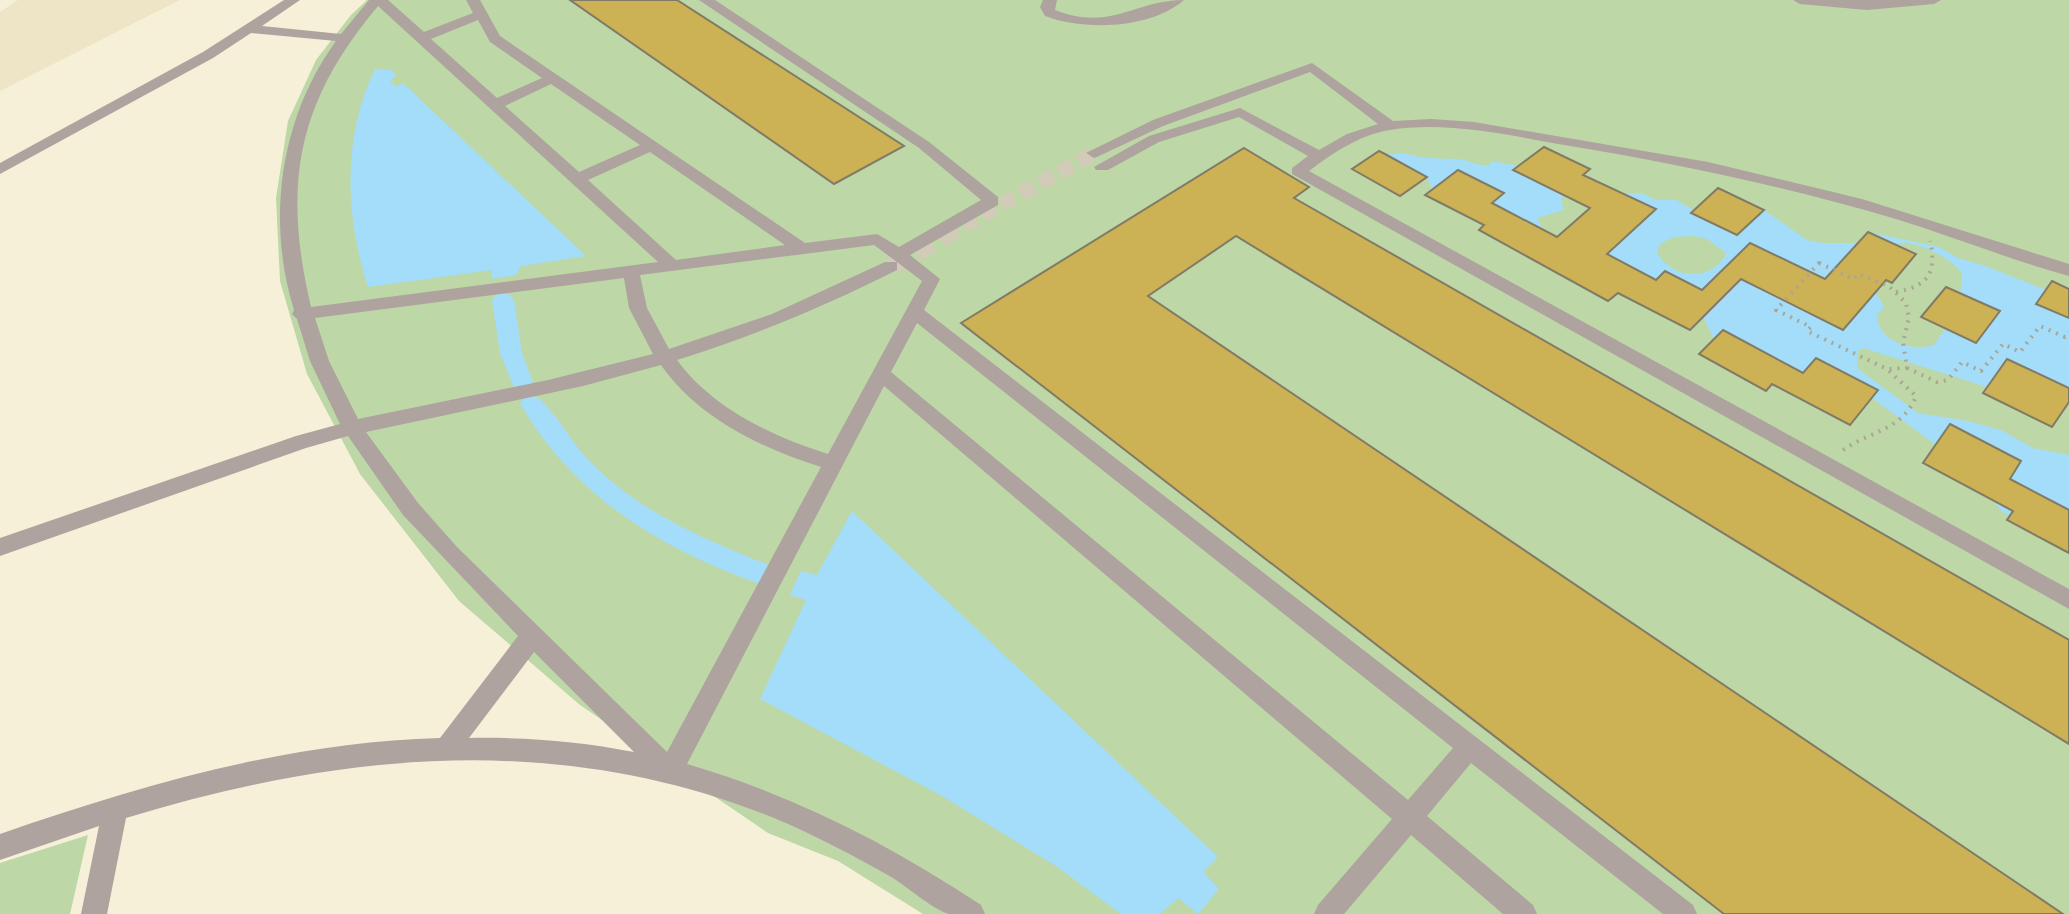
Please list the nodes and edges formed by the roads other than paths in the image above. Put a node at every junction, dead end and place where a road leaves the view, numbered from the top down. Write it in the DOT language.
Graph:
graph roads {
  1 [pos="293,0"];
  2 [pos="378,0"];
  3 [pos="706,0"];
  4 [pos="1050,0"];
  5 [pos="1177,0"];
  6 [pos="1800,0"];
  7 [pos="1934,0"];
  8 [pos="476,8"];
  9 [pos="251,29"];
  10 [pos="343,38"];
  11 [pos="422,38"];
  12 [pos="553,78"];
  13 [pos="495,105"];
  14 [pos="1390,126"];
  15 [pos="652,146"];
  16 [pos="1319,156"];
  17 [pos="0,169"];
  18 [pos="577,179"];
  19 [pos="802,249"];
  20 [pos="894,260"];
  21 [pos="673,266"];
  22 [pos="2069,270"];
  23 [pos="631,271"];
  24 [pos="915,312"];
  25 [pos="301,314"];
  26 [pos="666,357"];
  27 [pos="882,374"];
  28 [pos="350,427"];
  29 [pos="835,464"];
  30 [pos="0,547"];
  31 [pos="2069,600"];
  32 [pos="532,636"];
  33 [pos="1470,746"];
  34 [pos="447,748"];
  35 [pos="670,771"];
  36 [pos="115,808"];
  37 [pos="1409,817"];
  38 [pos="0,847"];
  39 [pos="94,914"];
  40 [pos="972,914"];
  41 [pos="1327,914"];
  42 [pos="1524,914"];
  43 [pos="1684,914"];
  1 -- 9 [label="street"];
  2 -- 10 [label="street"];
  2 -- 11 [label="street"];
  3 -- 20 [label="street"];
  4 -- 5 [label="street"];
  6 -- 7 [label="street"];
  8 -- 11 [label="street"];
  8 -- 12 [label="street"];
  9 -- 10 [label="street"];
  9 -- 17 [label="street"];
  10 -- 25 [label="street"];
  11 -- 13 [label="street"];
  12 -- 13 [label="street"];
  12 -- 15 [label="street"];
  13 -- 18 [label="street"];
  14 -- 16 [label="street"];
  14 -- 16 [label="street"];
  14 -- 22 [label="street"];
  15 -- 18 [label="street"];
  15 -- 19 [label="street"];
  16 -- 31 [label="street"];
  18 -- 21 [label="street"];
  19 -- 20 [label="street"];
  19 -- 21 [label="street"];
  20 -- 24 [label="street"];
  20 -- 26 [label="street"];
  21 -- 23 [label="street"];
  23 -- 25 [label="street"];
  23 -- 26 [label="street"];
  24 -- 27 [label="street"];
  24 -- 33 [label="street"];
  25 -- 28 [label="street"];
  26 -- 28 [label="street"];
  26 -- 29 [label="street"];
  27 -- 29 [label="street"];
  27 -- 37 [label="street"];
  28 -- 30 [label="street"];
  28 -- 32 [label="street"];
  29 -- 35 [label="street"];
  32 -- 34 [label="street"];
  32 -- 35 [label="street"];
  33 -- 37 [label="street"];
  33 -- 43 [label="street"];
  34 -- 35 [label="street"];
  34 -- 36 [label="street"];
  35 -- 40 [label="street"];
  36 -- 38 [label="street"];
  36 -- 39 [label="street"];
  37 -- 41 [label="street"];
  37 -- 42 [label="street"];
}
